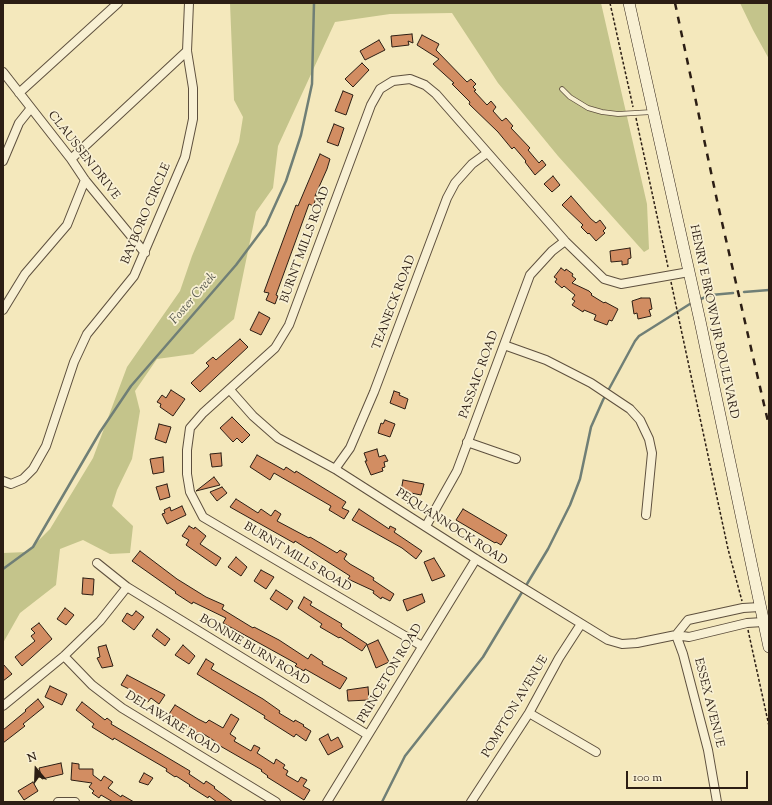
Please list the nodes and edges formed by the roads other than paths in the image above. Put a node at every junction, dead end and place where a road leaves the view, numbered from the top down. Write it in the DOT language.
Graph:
graph roads {
  1 [pos="118,3"];
  2 [pos="189,3"];
  3 [pos="629,3"];
  4 [pos="187,52"];
  5 [pos="3,72"];
  6 [pos="562,89"];
  7 [pos="19,93"];
  8 [pos="31,108"];
  9 [pos="653,112"];
  10 [pos="487,153"];
  11 [pos="71,159"];
  12 [pos="3,161"];
  13 [pos="85,180"];
  14 [pos="565,241"];
  15 [pos="145,253"];
  16 [pos="689,272"];
  17 [pos="3,310"];
  18 [pos="504,345"];
  19 [pos="230,390"];
  20 [pos="467,442"];
  21 [pos="516,459"];
  22 [pos="334,469"];
  23 [pos="3,481"];
  24 [pos="646,515"];
  25 [pos="426,526"];
  26 [pos="476,559"];
  27 [pos="97,563"];
  28 [pos="127,587"];
  29 [pos="760,607"];
  30 [pos="763,622"];
  31 [pos="581,624"];
  32 [pos="676,635"];
  33 [pos="422,646"];
  34 [pos="769,647"];
  35 [pos="64,656"];
  36 [pos="3,706"];
  37 [pos="529,713"];
  38 [pos="368,735"];
  39 [pos="596,752"];
  40 [pos="474,801"];
  41 [pos="58,802"];
  42 [pos="75,802"];
  43 [pos="276,802"];
  44 [pos="327,802"];
  45 [pos="717,802"];
  1 -- 7 [label="street"];
  2 -- 4 [label="street, BAYBORO CIRCLE"];
  3 -- 9 [label="main road, HENRY E BROWN JR BOULEVARD"];
  4 -- 11 [label="street"];
  4 -- 15 [label="street, BAYBORO CIRCLE"];
  5 -- 7 [label="street, CLAUSSEN DRIVE"];
  6 -- 9 [label="lane"];
  7 -- 8 [label="street, CLAUSSEN DRIVE"];
  8 -- 11 [label="street, CLAUSSEN DRIVE"];
  8 -- 12 [label="street"];
  9 -- 16 [label="main road, HENRY E BROWN JR BOULEVARD"];
  10 -- 14 [label="street, BURNT MILLS ROAD"];
  10 -- 19 [label="street, BURNT MILLS ROAD"];
  10 -- 22 [label="street, TEANECK ROAD"];
  11 -- 13 [label="street, CLAUSSEN DRIVE"];
  13 -- 15 [label="street, CLAUSSEN DRIVE"];
  13 -- 17 [label="street"];
  14 -- 16 [label="street, BURNT MILLS ROAD"];
  14 -- 18 [label="street, PASSAIC ROAD"];
  15 -- 23 [label="street, BAYBORO CIRCLE"];
  16 -- 29 [label="main road, HENRY E BROWN JR BOULEVARD"];
  18 -- 20 [label="street, PASSAIC ROAD"];
  18 -- 24 [label="street"];
  19 -- 22 [label="street, PEQUANNOCK ROAD"];
  19 -- 33 [label="street, BURNT MILLS ROAD"];
  20 -- 21 [label="street"];
  20 -- 25 [label="street, PASSAIC ROAD"];
  22 -- 25 [label="street, PEQUANNOCK ROAD"];
  25 -- 26 [label="street, PEQUANNOCK ROAD"];
  26 -- 31 [label="street, PEQUANNOCK ROAD"];
  26 -- 33 [label="street, PRINCETON ROAD"];
  27 -- 28 [label="street, BONNIE BURN ROAD"];
  28 -- 35 [label="street"];
  28 -- 38 [label="street, BONNIE BURN ROAD"];
  29 -- 30 [label="main road, HENRY E BROWN JR BOULEVARD"];
  29 -- 32 [label="street"];
  30 -- 32 [label="street, PEQUANNOCK ROAD"];
  30 -- 34 [label="main road, HENRY E BROWN JR BOULEVARD"];
  31 -- 32 [label="street, PEQUANNOCK ROAD"];
  31 -- 37 [label="street, POMPTON AVENUE"];
  32 -- 45 [label="street, ESSEX AVENUE"];
  33 -- 38 [label="street, PRINCETON ROAD"];
  35 -- 36 [label="street"];
  35 -- 43 [label="street, DELAWARE ROAD"];
  37 -- 39 [label="street"];
  37 -- 40 [label="street, POMPTON AVENUE"];
  38 -- 44 [label="street, PRINCETON ROAD"];
  41 -- 42 [label="street"];
}
